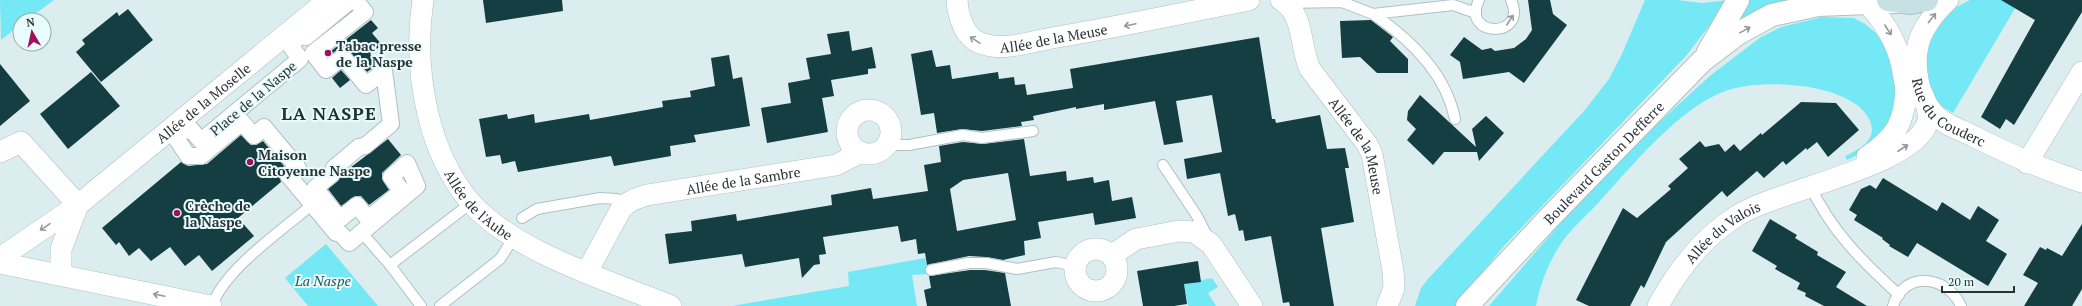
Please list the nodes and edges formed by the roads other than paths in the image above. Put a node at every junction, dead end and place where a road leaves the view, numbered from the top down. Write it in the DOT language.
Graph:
graph roads {
  1 [pos="328,0"];
  2 [pos="351,0"];
  3 [pos="355,0"];
  4 [pos="423,0"];
  5 [pos="957,0"];
  6 [pos="1249,0"];
  7 [pos="1479,0"];
  8 [pos="1511,0"];
  9 [pos="1738,0"];
  10 [pos="1927,0"];
  11 [pos="1948,0"];
  12 [pos="1284,1"];
  13 [pos="1879,2"];
  14 [pos="1166,8"];
  15 [pos="1476,13"];
  16 [pos="1373,14"];
  17 [pos="1702,61"];
  18 [pos="2082,72"];
  19 [pos="1914,92"];
  20 [pos="1455,119"];
  21 [pos="1926,125"];
  22 [pos="1032,132"];
  23 [pos="887,145"];
  24 [pos="1998,149"];
  25 [pos="0,152"];
  26 [pos="860,152"];
  27 [pos="2027,163"];
  28 [pos="1163,165"];
  29 [pos="1842,175"];
  30 [pos="2082,182"];
  31 [pos="1810,186"];
  32 [pos="471,202"];
  33 [pos="313,204"];
  34 [pos="625,204"];
  35 [pos="78,205"];
  36 [pos="518,227"];
  37 [pos="363,234"];
  38 [pos="1211,244"];
  39 [pos="1112,255"];
  40 [pos="0,258"];
  41 [pos="0,263"];
  42 [pos="390,265"];
  43 [pos="1506,265"];
  44 [pos="1075,266"];
  45 [pos="931,270"];
  46 [pos="587,272"];
  47 [pos="61,275"];
  48 [pos="1899,295"];
  49 [pos="211,306"];
  50 [pos="421,306"];
  51 [pos="440,306"];
  52 [pos="672,306"];
  53 [pos="1252,306"];
  54 [pos="1387,306"];
  55 [pos="1468,306"];
  56 [pos="1479,306"];
  57 [pos="1658,306"];
  58 [pos="1893,306"];
  59 [pos="1961,306"];
  1 -- 35 [label="street, Allée de la Moselle"];
  2 -- 33 [label="street, Place de la Naspe"];
  3 -- 33 [label="street, Place de la Naspe"];
  4 -- 32 [label="street, Allée de l'Aube"];
  14 -- 5 [label="street, Allée de la Meuse, one-way"];
  6 -- 14 [label="street, Allée de la Meuse"];
  7 -- 15 [label="lane"];
  15 -- 8 [label="lane, one-way"];
  9 -- 17 [label="street, Boulevard Gaston Defferre"];
  10 -- 13 [label="main road"];
  19 -- 11 [label="street, Rue du Couderc, one-way"];
  12 -- 16 [label="lane"];
  12 -- 54 [label="street, Allée de la Meuse"];
  17 -- 13 [label="street, Boulevard Gaston Defferre, one-way"];
  13 -- 19 [label="street, Rue du Couderc, one-way"];
  15 -- 16 [label="lane"];
  16 -- 20 [label="lane"];
  17 -- 43 [label="street, Boulevard Gaston Defferre"];
  18 -- 27 [label="street"];
  19 -- 21 [label="street"];
  19 -- 24 [label="street, Rue du Couderc"];
  19 -- 29 [label="street, Allée du Valois"];
  21 -- 24 [label="street, Rue du Couderc"];
  29 -- 21 [label="street, Allée du Valois, one-way"];
  22 -- 23 [label="lane, Allée de la Sambre"];
  23 -- 26 [label="street, Allée de la Sambre"];
  23 -- 26 [label="street"];
  24 -- 27 [label="street, Rue du Couderc"];
  25 -- 35 [label="street"];
  26 -- 34 [label="street, Allée de la Sambre"];
  27 -- 30 [label="street, Rue du Couderc"];
  28 -- 38 [label="lane"];
  29 -- 31 [label="street, Allée du Valois"];
  31 -- 48 [label="lane"];
  31 -- 57 [label="street, Allée du Valois"];
  32 -- 36 [label="street, Allée de l'Aube"];
  32 -- 42 [label="lane"];
  33 -- 49 [label="lane"];
  34 -- 36 [label="lane"];
  34 -- 46 [label="street"];
  35 -- 40 [label="street, Allée de la Moselle, one-way"];
  35 -- 47 [label="street, Allée de la Moselle"];
  36 -- 46 [label="street, Allée de l'Aube"];
  36 -- 51 [label="lane"];
  37 -- 42 [label="lane"];
  38 -- 39 [label="street"];
  38 -- 53 [label="street"];
  39 -- 44 [label="street"];
  39 -- 44 [label="street"];
  41 -- 47 [label="street"];
  42 -- 50 [label="lane"];
  43 -- 55 [label="street, Boulevard Gaston Defferre"];
  43 -- 56 [label="street, Boulevard Gaston Defferre"];
  44 -- 45 [label="lane"];
  46 -- 52 [label="street, Allée de l'Aube"];
  49 -- 47 [label="street, one-way"];
  48 -- 58 [label="lane"];
  48 -- 59 [label="lane"];
}
